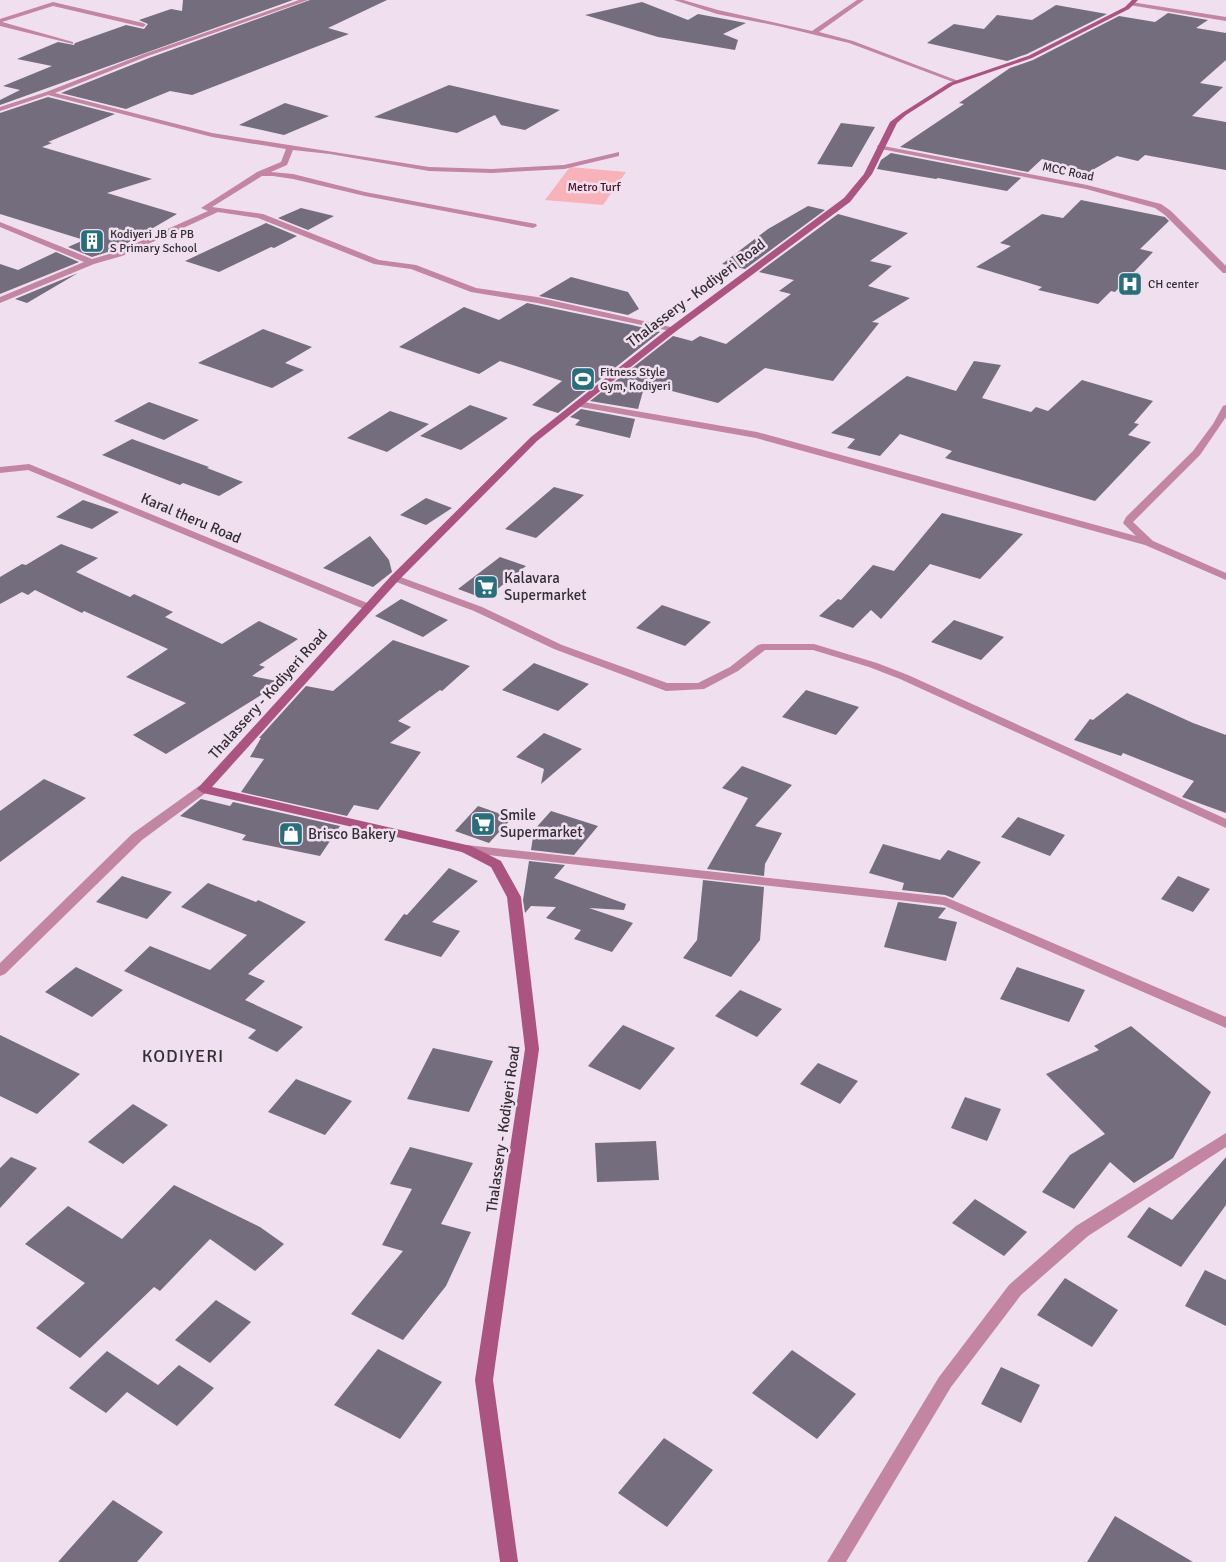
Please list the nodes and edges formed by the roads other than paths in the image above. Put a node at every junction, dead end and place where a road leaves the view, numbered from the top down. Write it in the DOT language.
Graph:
graph roads {
  1 [pos="305,0"];
  2 [pos="677,0"];
  3 [pos="861,0"];
  4 [pos="1133,2"];
  5 [pos="1226,20"];
  6 [pos="0,22"];
  7 [pos="143,25"];
  8 [pos="813,33"];
  9 [pos="71,43"];
  10 [pos="958,82"];
  11 [pos="48,94"];
  12 [pos="0,108"];
  13 [pos="881,146"];
  14 [pos="290,148"];
  15 [pos="616,154"];
  16 [pos="260,174"];
  17 [pos="217,210"];
  18 [pos="0,224"];
  19 [pos="532,226"];
  20 [pos="1226,260"];
  21 [pos="1216,261"];
  22 [pos="91,262"];
  23 [pos="1226,271"];
  24 [pos="0,300"];
  25 [pos="672,330"];
  26 [pos="578,404"];
  27 [pos="1226,408"];
  28 [pos="0,470"];
  29 [pos="1149,542"];
  30 [pos="1226,577"];
  31 [pos="395,578"];
  32 [pos="368,607"];
  33 [pos="203,789"];
  34 [pos="1226,824"];
  35 [pos="466,849"];
  36 [pos="0,971"];
  37 [pos="1226,1023"];
  38 [pos="1226,1139"];
  39 [pos="509,1562"];
  40 [pos="836,1562"];
  1 -- 11 [label="street"];
  2 -- 8 [label="street"];
  3 -- 8 [label="street"];
  4 -- 5 [label="street"];
  4 -- 10 [label="main road, Thalassery - Kodiyeri Road"];
  6 -- 7 [label="street"];
  6 -- 9 [label="street"];
  8 -- 10 [label="street"];
  10 -- 13 [label="main road, Thalassery - Kodiyeri Road"];
  11 -- 12 [label="street"];
  11 -- 14 [label="street"];
  13 -- 21 [label="street, MCC Road"];
  13 -- 25 [label="main road, Thalassery - Kodiyeri Road"];
  14 -- 15 [label="street"];
  14 -- 16 [label="street"];
  16 -- 17 [label="street"];
  16 -- 19 [label="street"];
  17 -- 22 [label="street"];
  17 -- 25 [label="street"];
  18 -- 22 [label="street"];
  20 -- 21 [label="street"];
  21 -- 23 [label="street, MCC Road"];
  22 -- 24 [label="street"];
  25 -- 26 [label="main road, Thalassery - Kodiyeri Road"];
  26 -- 29 [label="street"];
  26 -- 31 [label="main road, Thalassery - Kodiyeri Road"];
  27 -- 29 [label="street"];
  28 -- 32 [label="street, Karal theru Road"];
  29 -- 30 [label="street"];
  31 -- 32 [label="main road, Thalassery - Kodiyeri Road"];
  31 -- 34 [label="street"];
  32 -- 33 [label="main road, Thalassery - Kodiyeri Road"];
  33 -- 35 [label="main road, Thalassery - Kodiyeri Road"];
  33 -- 36 [label="street"];
  35 -- 37 [label="street"];
  35 -- 39 [label="main road, Thalassery - Kodiyeri Road"];
  38 -- 40 [label="street"];
}
